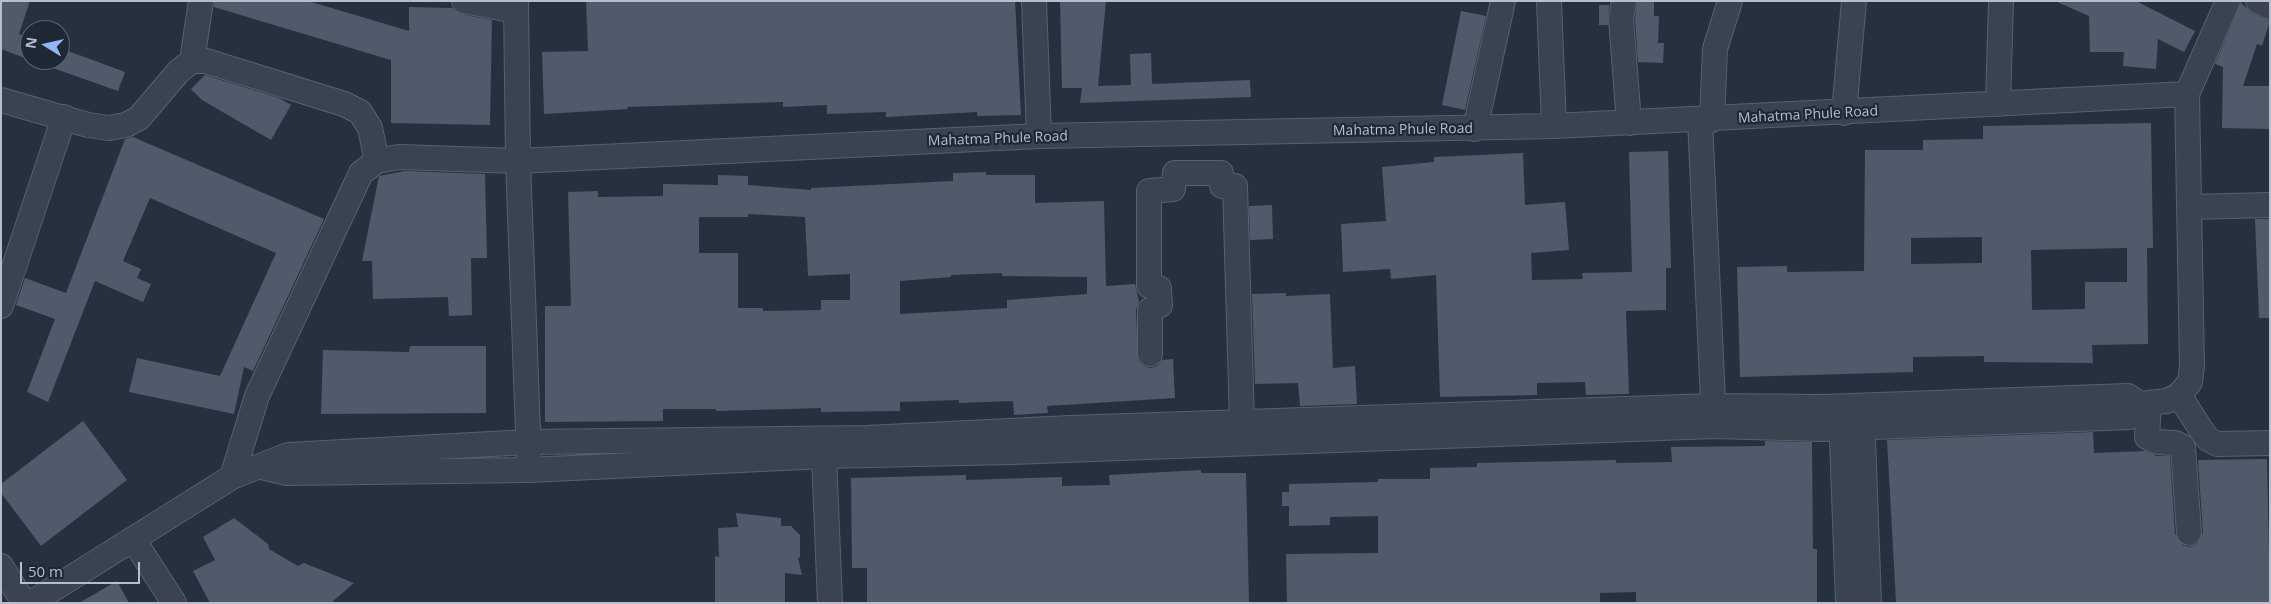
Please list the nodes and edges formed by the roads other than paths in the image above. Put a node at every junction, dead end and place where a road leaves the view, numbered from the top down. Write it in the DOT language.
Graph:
graph roads {
  1 [pos="201,1"];
  2 [pos="464,1"];
  3 [pos="1034,1"];
  4 [pos="1504,1"];
  5 [pos="1549,1"];
  6 [pos="1624,1"];
  7 [pos="1730,1"];
  8 [pos="1854,1"];
  9 [pos="2001,1"];
  10 [pos="2228,1"];
  11 [pos="2258,1"];
  12 [pos="516,6"];
  13 [pos="2270,7"];
  14 [pos="192,61"];
  15 [pos="2187,94"];
  16 [pos="1,100"];
  17 [pos="1998,104"];
  18 [pos="1844,113"];
  19 [pos="64,117"];
  20 [pos="1706,120"];
  21 [pos="1629,123"];
  22 [pos="1554,126"];
  23 [pos="1475,129"];
  24 [pos="1039,136"];
  25 [pos="376,160"];
  26 [pos="518,161"];
  27 [pos="2270,205"];
  28 [pos="2189,207"];
  29 [pos="1,306"];
  30 [pos="1150,354"];
  31 [pos="2179,395"];
  32 [pos="2144,403"];
  33 [pos="1713,416"];
  34 [pos="1852,417"];
  35 [pos="1242,422"];
  36 [pos="1426,426"];
  37 [pos="528,442"];
  38 [pos="2270,442"];
  39 [pos="824,456"];
  40 [pos="262,467"];
  41 [pos="529,470"];
  42 [pos="232,477"];
  43 [pos="2189,533"];
  44 [pos="133,539"];
  45 [pos="1,566"];
  46 [pos="24,603"];
  47 [pos="31,603"];
  48 [pos="174,603"];
  49 [pos="830,603"];
  50 [pos="1848,603"];
  51 [pos="1869,603"];
  1 -- 14 [label="street"];
  2 -- 12 [label="street"];
  3 -- 24 [label="street"];
  4 -- 23 [label="street"];
  5 -- 22 [label="street"];
  6 -- 21 [label="street"];
  7 -- 20 [label="street"];
  8 -- 18 [label="street"];
  9 -- 17 [label="street"];
  10 -- 15 [label="street"];
  11 -- 13 [label="street"];
  12 -- 26 [label="street"];
  14 -- 19 [label="street"];
  14 -- 25 [label="street"];
  15 -- 17 [label="street, Mahatma Phule Road"];
  15 -- 28 [label="street"];
  16 -- 19 [label="street"];
  17 -- 18 [label="street, Mahatma Phule Road"];
  18 -- 20 [label="street, Mahatma Phule Road"];
  19 -- 29 [label="street"];
  20 -- 21 [label="street, Mahatma Phule Road"];
  20 -- 33 [label="street"];
  21 -- 22 [label="street, Mahatma Phule Road"];
  22 -- 23 [label="street, Mahatma Phule Road"];
  23 -- 24 [label="street, Mahatma Phule Road"];
  24 -- 26 [label="street, Mahatma Phule Road"];
  25 -- 26 [label="street, Mahatma Phule Road"];
  25 -- 42 [label="street"];
  26 -- 37 [label="street"];
  27 -- 28 [label="street"];
  28 -- 31 [label="street"];
  30 -- 35 [label="street"];
  31 -- 32 [label="street"];
  31 -- 38 [label="street"];
  32 -- 34 [label="street"];
  32 -- 43 [label="street"];
  33 -- 34 [label="street"];
  33 -- 36 [label="street"];
  34 -- 50 [label="street"];
  34 -- 51 [label="street"];
  35 -- 36 [label="street"];
  35 -- 37 [label="street"];
  36 -- 39 [label="street"];
  37 -- 40 [label="street"];
  37 -- 41 [label="street"];
  39 -- 41 [label="street"];
  39 -- 49 [label="street"];
  40 -- 41 [label="street"];
  40 -- 42 [label="street"];
  42 -- 44 [label="street"];
  44 -- 47 [label="street"];
  44 -- 48 [label="street"];
  45 -- 46 [label="street"];
}
